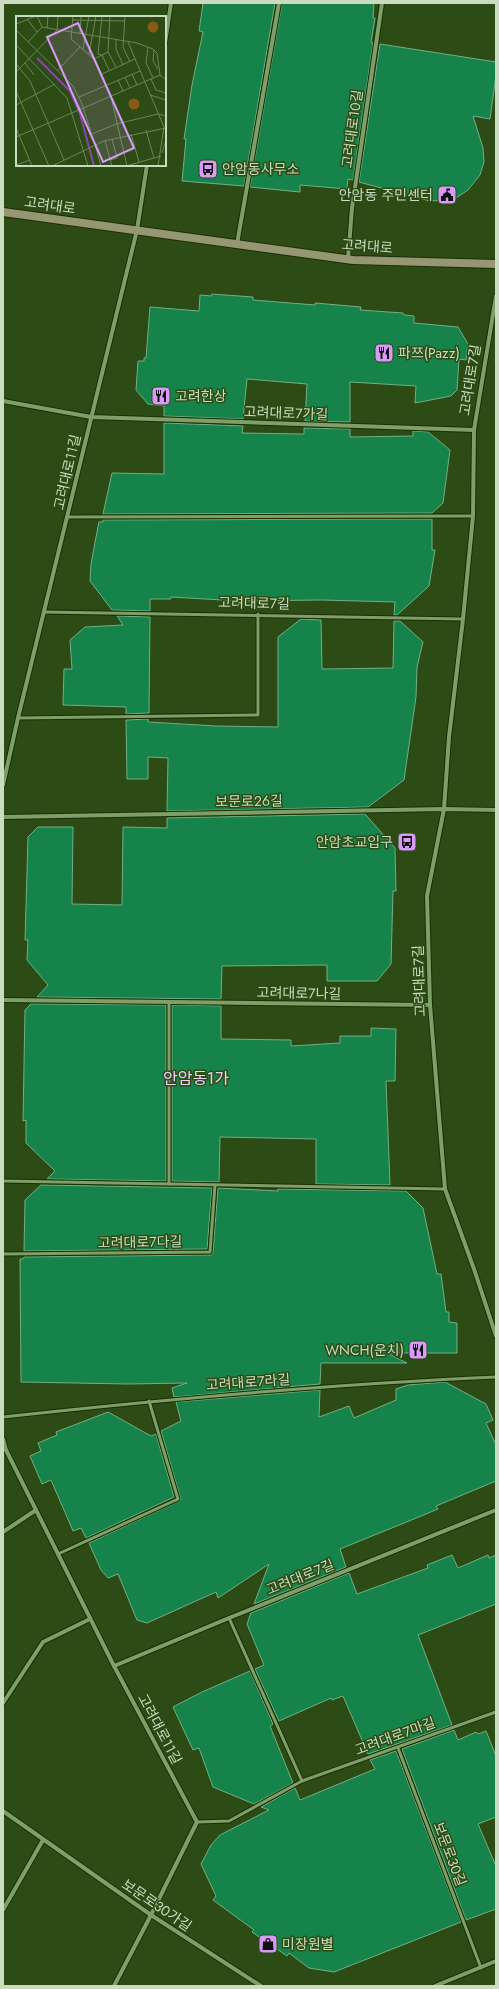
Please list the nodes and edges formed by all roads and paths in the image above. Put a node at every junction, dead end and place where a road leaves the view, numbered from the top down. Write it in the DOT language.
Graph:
graph roads {
  1 [pos="171,3"];
  2 [pos="278,3"];
  3 [pos="382,3"];
  4 [pos="166,36"];
  5 [pos="147,166"];
  6 [pos="3,212"];
  7 [pos="137,230"];
  8 [pos="237,244"];
  9 [pos="348,259"];
  10 [pos="496,264"];
  11 [pos="496,296"];
  12 [pos="3,401"];
  13 [pos="91,418"];
  14 [pos="474,430"];
  15 [pos="472,516"];
  16 [pos="68,517"];
  17 [pos="44,612"];
  18 [pos="258,614"];
  19 [pos="463,619"];
  20 [pos="18,718"];
  21 [pos="3,785"];
  22 [pos="444,808"];
  23 [pos="496,810"];
  24 [pos="3,817"];
  25 [pos="3,1000"];
  26 [pos="169,1002"];
  27 [pos="430,1006"];
  28 [pos="3,1181"];
  29 [pos="169,1184"];
  30 [pos="215,1184"];
  31 [pos="445,1189"];
  32 [pos="3,1254"];
  33 [pos="496,1336"];
  34 [pos="496,1377"];
  35 [pos="149,1401"];
  36 [pos="3,1418"];
  37 [pos="3,1439"];
  38 [pos="36,1510"];
  39 [pos="496,1510"];
  40 [pos="3,1532"];
  41 [pos="58,1554"];
  42 [pos="229,1618"];
  43 [pos="90,1619"];
  44 [pos="114,1666"];
  45 [pos="3,1703"];
  46 [pos="496,1713"];
  47 [pos="398,1748"];
  48 [pos="302,1781"];
  49 [pos="3,1811"];
  50 [pos="196,1822"];
  51 [pos="43,1840"];
  52 [pos="3,1910"];
  53 [pos="152,1915"];
  54 [pos="496,1961"];
  55 [pos="481,1968"];
  56 [pos="114,1986"];
  57 [pos="261,1986"];
  58 [pos="435,1986"];
  1 -- 4 [label="street"];
  2 -- 8 [label="street"];
  3 -- 9 [label="street, 고려대로10길"];
  5 -- 7 [label="street, 고려대로11길"];
  6 -- 7 [label="main road, 고려대로"];
  7 -- 8 [label="main road, 고려대로"];
  7 -- 13 [label="street, 고려대로11길"];
  8 -- 9 [label="main road, 고려대로"];
  9 -- 10 [label="main road, 고려대로"];
  11 -- 14 [label="street, 고려대로7길"];
  12 -- 13 [label="street, 고려대로7가길"];
  13 -- 14 [label="street, 고려대로7가길"];
  13 -- 16 [label="street, 고려대로11길"];
  14 -- 15 [label="street, 고려대로7길"];
  15 -- 16 [label="lane"];
  15 -- 19 [label="street, 고려대로7길"];
  16 -- 17 [label="street, 고려대로11길"];
  17 -- 18 [label="lane, 고려대로7길"];
  17 -- 20 [label="street, 고려대로11길"];
  18 -- 19 [label="lane, 고려대로7길"];
  18 -- 20 [label="lane"];
  19 -- 22 [label="street, 고려대로7길"];
  20 -- 21 [label="street, 고려대로11길"];
  22 -- 23 [label="street, 보문로26길"];
  22 -- 24 [label="street, 보문로26길"];
  22 -- 27 [label="street, 고려대로7길"];
  25 -- 26 [label="street, 고려대로7나길"];
  26 -- 27 [label="street, 고려대로7나길"];
  26 -- 29 [label="lane"];
  27 -- 31 [label="street, 고려대로7길"];
  28 -- 29 [label="lane"];
  29 -- 30 [label="lane"];
  30 -- 31 [label="lane"];
  30 -- 32 [label="lane, 고려대로7다길"];
  31 -- 33 [label="street, 고려대로7길"];
  34 -- 35 [label="lane, 고려대로7라길"];
  35 -- 36 [label="lane, 고려대로7라길"];
  35 -- 41 [label="lane"];
  37 -- 38 [label="street, 고려대로11길"];
  38 -- 40 [label="street"];
  38 -- 41 [label="street, 고려대로11길"];
  39 -- 42 [label="street, 고려대로7길"];
  41 -- 43 [label="street, 고려대로11길"];
  42 -- 44 [label="street, 고려대로7길"];
  42 -- 48 [label="lane"];
  43 -- 44 [label="street, 고려대로11길"];
  43 -- 45 [label="street"];
  44 -- 50 [label="street, 고려대로11길"];
  46 -- 47 [label="lane, 고려대로7마길"];
  47 -- 48 [label="lane, 고려대로7마길"];
  47 -- 55 [label="lane, 보문로30길"];
  48 -- 50 [label="lane, 고려대로7마길"];
  49 -- 51 [label="street, 보문로30가길"];
  50 -- 53 [label="street"];
  51 -- 52 [label="street"];
  51 -- 53 [label="street, 보문로30가길"];
  53 -- 56 [label="street"];
  53 -- 57 [label="street, 보문로30가길"];
  54 -- 55 [label="street"];
  55 -- 58 [label="street"];
}
